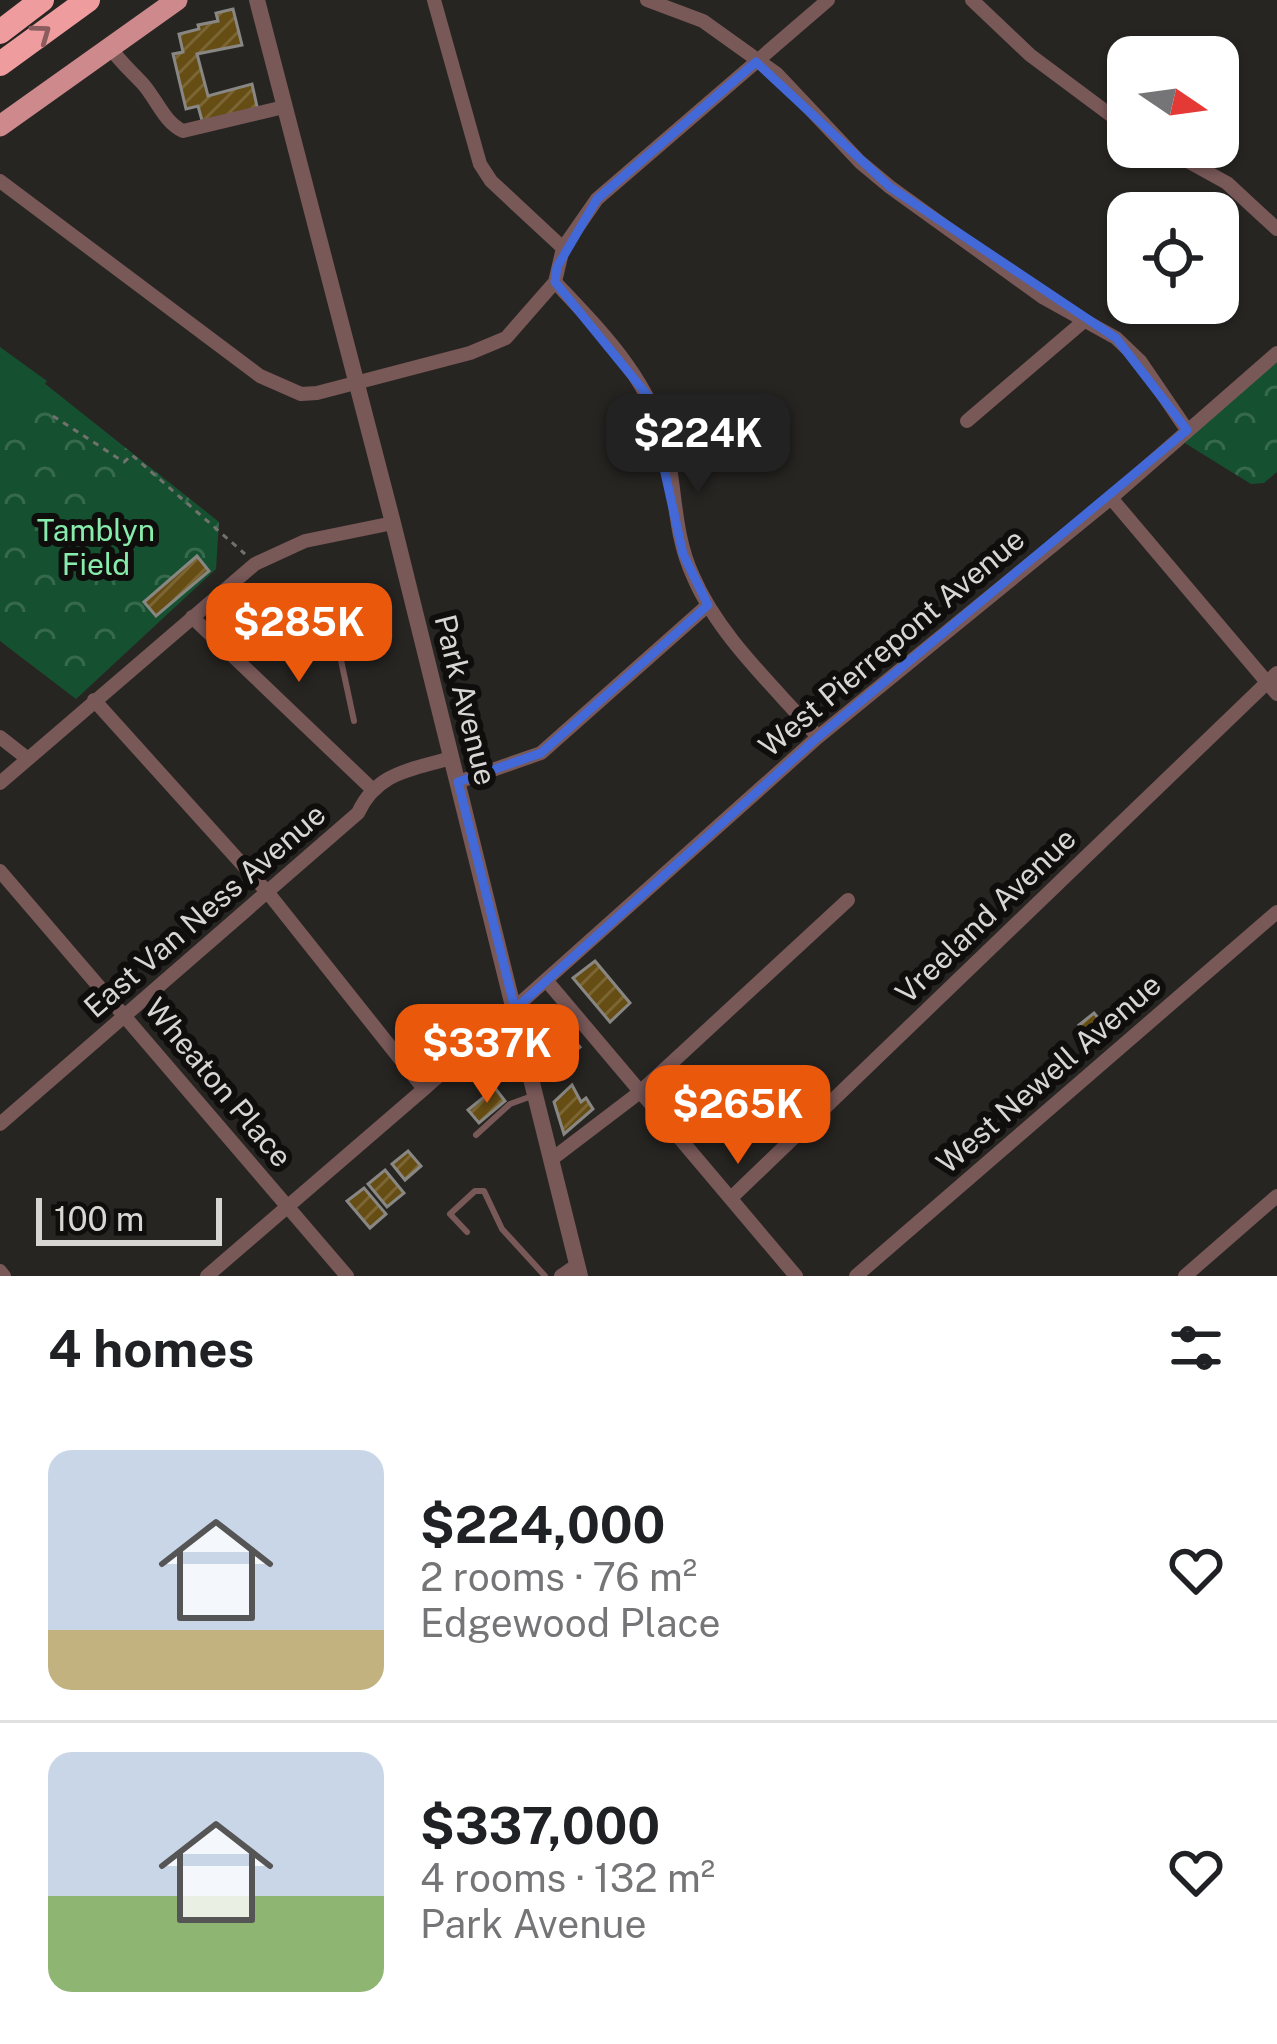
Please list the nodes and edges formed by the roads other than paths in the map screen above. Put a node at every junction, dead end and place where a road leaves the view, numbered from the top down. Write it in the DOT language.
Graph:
graph roads {
  1 [pos="42,0"];
  2 [pos="177,0"];
  3 [pos="257,0"];
  4 [pos="434,0"];
  5 [pos="647,0"];
  6 [pos="828,0"];
  7 [pos="972,0"];
  8 [pos="87,1"];
  9 [pos="0,32"];
  10 [pos="109,46"];
  11 [pos="756,62"];
  12 [pos="0,64"];
  13 [pos="284,107"];
  14 [pos="1107,113"];
  15 [pos="0,127"];
  16 [pos="1200,168"];
  17 [pos="0,181"];
  18 [pos="1277,229"];
  19 [pos="563,248"];
  20 [pos="555,282"];
  21 [pos="1084,321"];
  22 [pos="1277,353"];
  23 [pos="358,382"];
  24 [pos="967,421"];
  25 [pos="1186,430"];
  26 [pos="1111,498"];
  27 [pos="393,523"];
  28 [pos="708,605"];
  29 [pos="192,617"];
  30 [pos="237,659"];
  31 [pos="1274,683"];
  32 [pos="94,700"];
  33 [pos="354,721"];
  34 [pos="0,737"];
  35 [pos="818,737"];
  36 [pos="451,758"];
  37 [pos="28,759"];
  38 [pos="458,782"];
  39 [pos="0,783"];
  40 [pos="372,789"];
  41 [pos="0,871"];
  42 [pos="269,894"];
  43 [pos="848,900"];
  44 [pos="1277,912"];
  45 [pos="546,980"];
  46 [pos="515,1009"];
  47 [pos="126,1016"];
  48 [pos="424,1089"];
  49 [pos="640,1092"];
  50 [pos="536,1095"];
  51 [pos="0,1124"];
  52 [pos="476,1135"];
  53 [pos="552,1159"];
  54 [pos="1277,1196"];
  55 [pos="731,1198"];
  56 [pos="289,1207"];
  57 [pos="467,1232"];
  58 [pos="573,1272"];
  59 [pos="207,1276"];
  60 [pos="347,1276"];
  61 [pos="545,1276"];
  62 [pos="796,1276"];
  63 [pos="856,1276"];
  64 [pos="1185,1276"];
  1 -- 9 [label="highway"];
  2 -- 10 [label="main road"];
  3 -- 13 [label="street, Park Avenue"];
  4 -- 19 [label="street"];
  5 -- 11 [label="street"];
  6 -- 11 [label="street"];
  7 -- 14 [label="street"];
  12 -- 8 [label="highway, one-way"];
  10 -- 13 [label="street"];
  10 -- 15 [label="main road"];
  11 -- 19 [label="street"];
  11 -- 21 [label="street"];
  13 -- 23 [label="street, Park Avenue"];
  16 -- 18 [label="street"];
  17 -- 23 [label="street"];
  19 -- 20 [label="street"];
  20 -- 23 [label="street"];
  20 -- 28 [label="street"];
  21 -- 24 [label="street"];
  21 -- 25 [label="street"];
  22 -- 25 [label="street, West Pierrepont Avenue"];
  23 -- 27 [label="street, Park Avenue"];
  25 -- 26 [label="street, West Pierrepont Avenue"];
  26 -- 31 [label="street"];
  26 -- 35 [label="street, West Pierrepont Avenue"];
  27 -- 29 [label="street"];
  27 -- 36 [label="street, Park Avenue"];
  28 -- 35 [label="street"];
  28 -- 38 [label="street"];
  29 -- 30 [label="street"];
  29 -- 32 [label="street"];
  30 -- 33 [label="lane"];
  30 -- 40 [label="street"];
  31 -- 55 [label="street, Vreeland Avenue"];
  32 -- 37 [label="street"];
  32 -- 42 [label="street"];
  34 -- 37 [label="street"];
  35 -- 45 [label="street, West Pierrepont Avenue"];
  36 -- 38 [label="street, Park Avenue"];
  36 -- 40 [label="street, East Van Ness Avenue"];
  37 -- 39 [label="street"];
  38 -- 46 [label="street, Park Avenue"];
  40 -- 42 [label="street, East Van Ness Avenue"];
  41 -- 47 [label="street, Wheaton Place"];
  42 -- 47 [label="street, East Van Ness Avenue"];
  42 -- 48 [label="street"];
  43 -- 49 [label="street"];
  44 -- 63 [label="street, West Newell Avenue"];
  45 -- 46 [label="street, West Pierrepont Avenue"];
  45 -- 49 [label="street"];
  46 -- 48 [label="street, West Pierrepont Avenue"];
  46 -- 50 [label="street, Park Avenue"];
  47 -- 51 [label="street, East Van Ness Avenue"];
  47 -- 56 [label="street, Wheaton Place"];
  48 -- 56 [label="street, West Pierrepont Avenue"];
  49 -- 53 [label="street"];
  49 -- 55 [label="street"];
  50 -- 52 [label="lane"];
  50 -- 53 [label="street, Park Avenue"];
  53 -- 58 [label="street, Park Avenue"];
  54 -- 64 [label="street"];
  55 -- 62 [label="street"];
  56 -- 59 [label="street, West Pierrepont Avenue"];
  56 -- 60 [label="street, Wheaton Place"];
  57 -- 61 [label="lane"];
}
